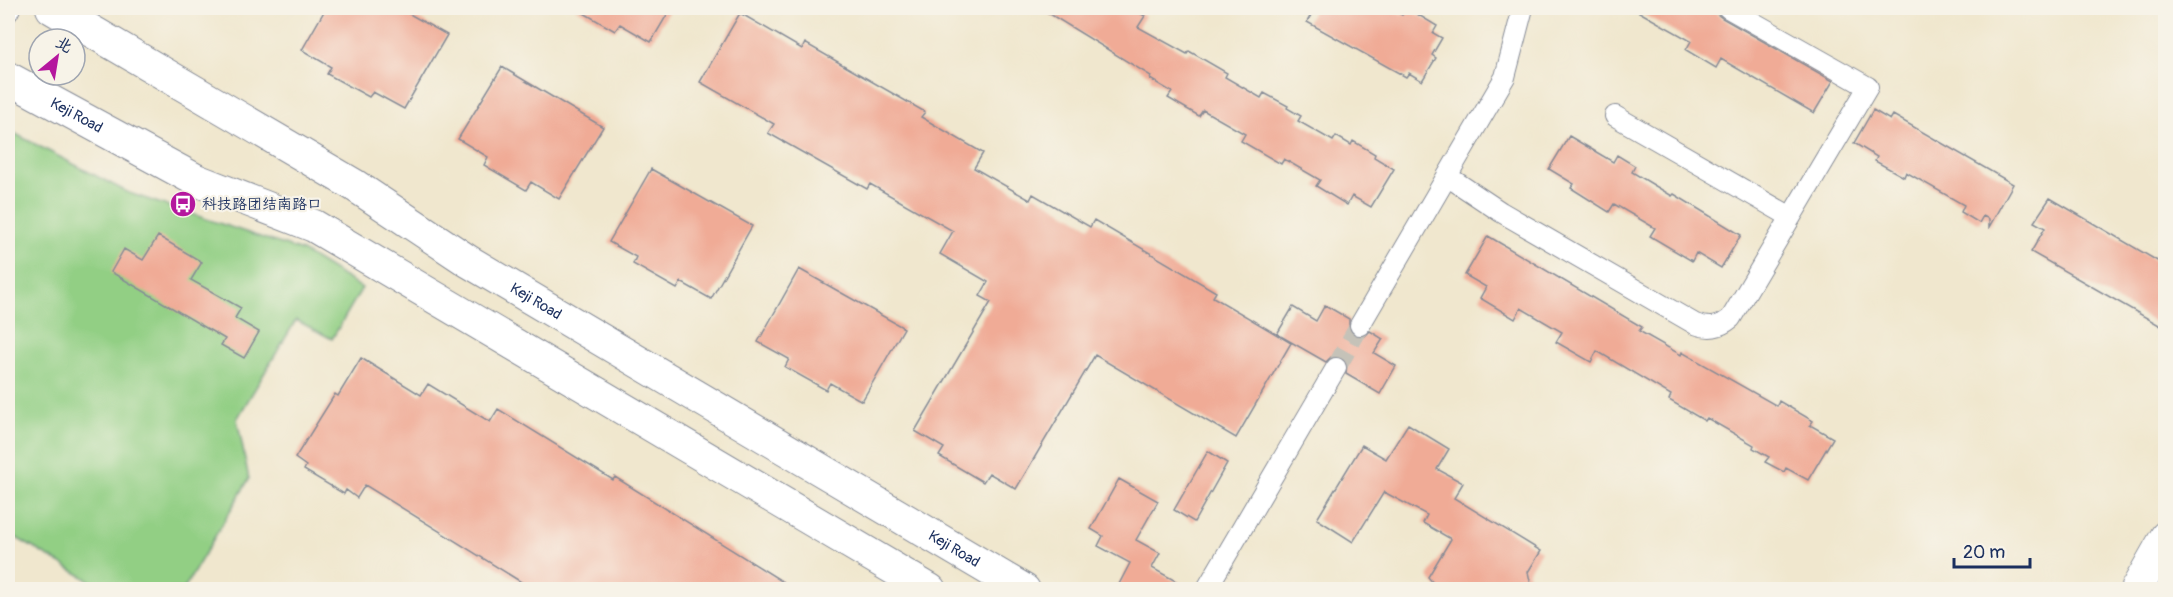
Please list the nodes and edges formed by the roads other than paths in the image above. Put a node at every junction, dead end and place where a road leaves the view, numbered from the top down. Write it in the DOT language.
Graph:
graph roads {
  1 [pos="10,8"];
  2 [pos="52,8"];
  3 [pos="1523,8"];
  4 [pos="1728,8"];
  5 [pos="8,12"];
  6 [pos="8,78"];
  7 [pos="1615,116"];
  8 [pos="1447,176"];
  9 [pos="1791,217"];
  10 [pos="1360,325"];
  11 [pos="1336,368"];
  12 [pos="2166,537"];
  13 [pos="930,590"];
  14 [pos="1024,590"];
  15 [pos="1206,590"];
  16 [pos="2136,590"];
  1 -- 5 [label="street"];
  2 -- 14 [label="main road, Keji Road"];
  3 -- 8 [label="street"];
  4 -- 9 [label="street"];
  6 -- 13 [label="main road, Keji Road"];
  7 -- 9 [label="street"];
  8 -- 9 [label="street"];
  8 -- 10 [label="street"];
  11 -- 15 [label="street"];
  12 -- 16 [label="main road"];
}
